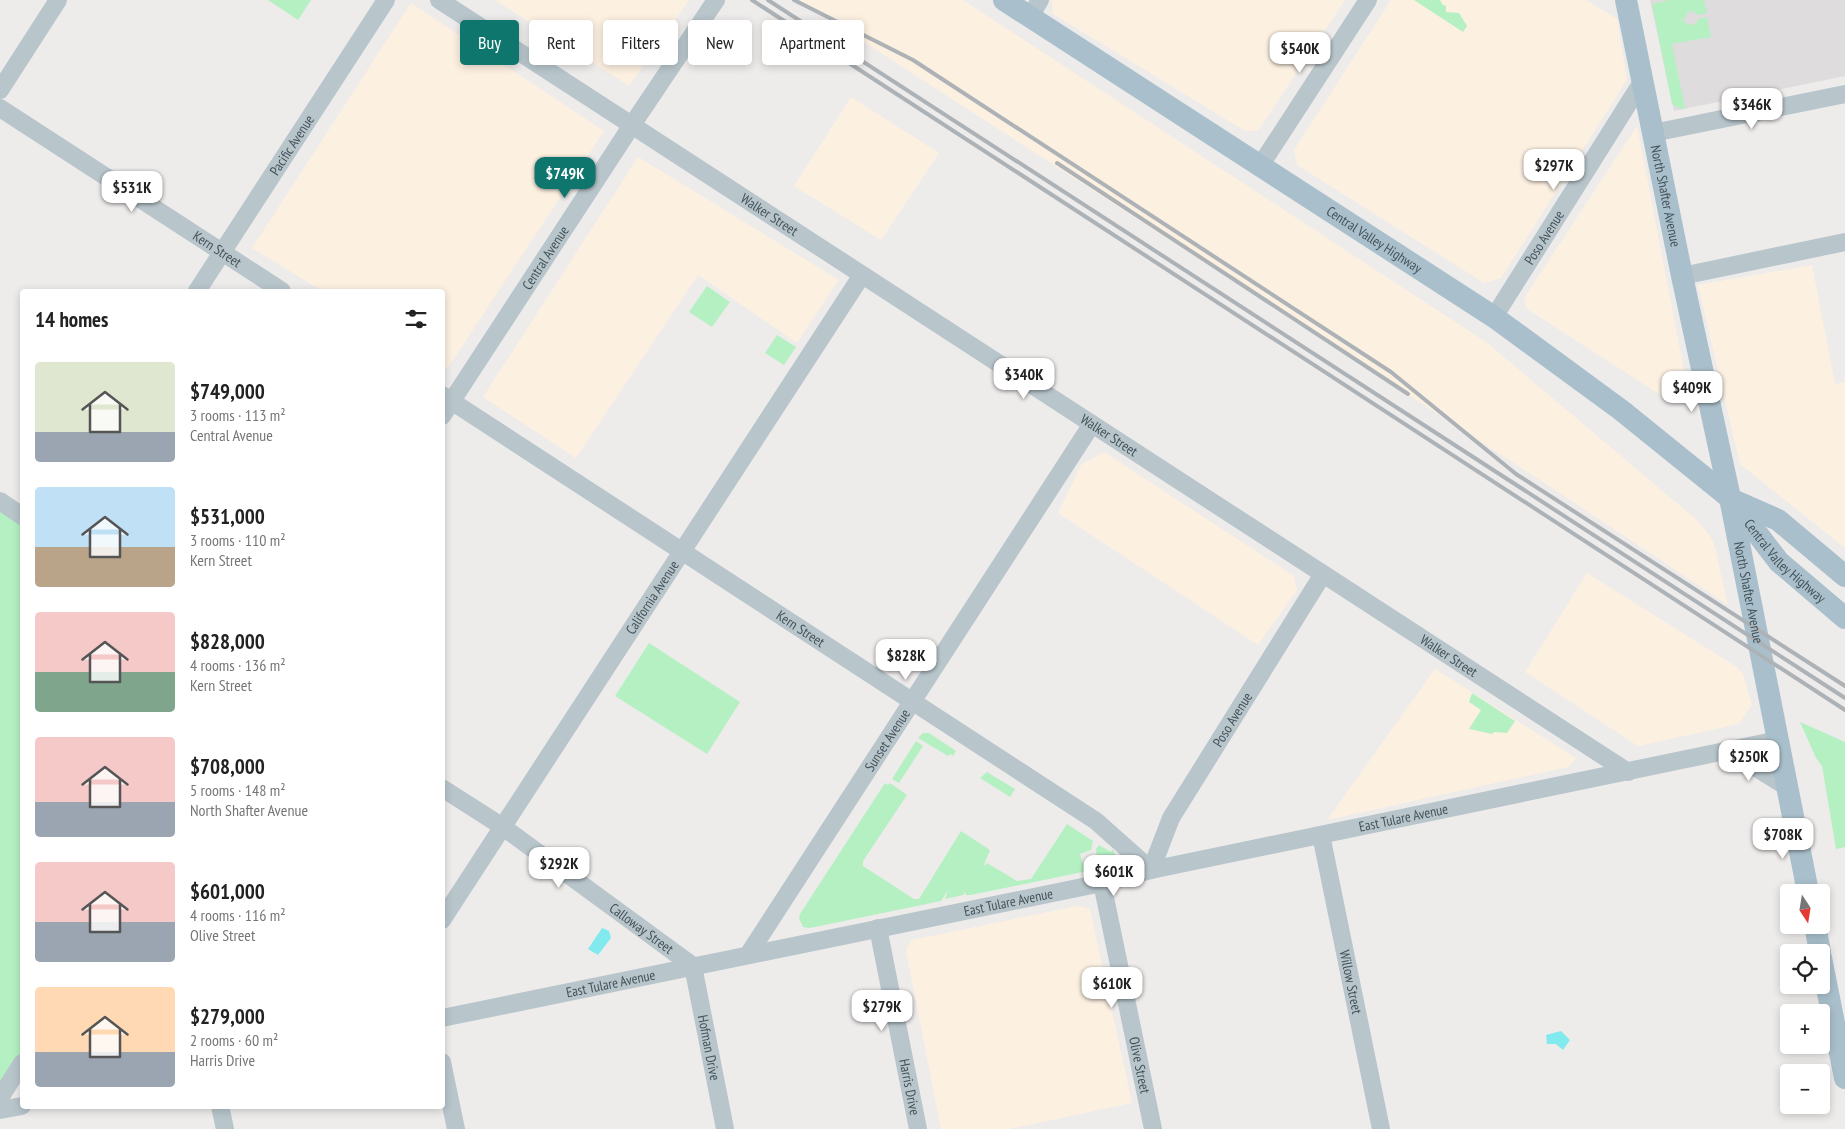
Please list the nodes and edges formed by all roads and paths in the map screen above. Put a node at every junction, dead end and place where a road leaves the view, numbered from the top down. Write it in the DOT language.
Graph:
graph roads {
  1 [pos="58,0"];
  2 [pos="386,0"];
  3 [pos="438,0"];
  4 [pos="716,0"];
  5 [pos="1004,0"];
  6 [pos="1368,0"];
  7 [pos="1622,4"];
  8 [pos="1035,8"];
  9 [pos="1642,82"];
  10 [pos="0,90"];
  11 [pos="1845,94"];
  12 [pos="0,108"];
  13 [pos="632,125"];
  14 [pos="1653,133"];
  15 [pos="1260,166"];
  16 [pos="1845,242"];
  17 [pos="222,252"];
  18 [pos="862,275"];
  19 [pos="1682,276"];
  20 [pos="198,289"];
  21 [pos="279,289"];
  22 [pos="1494,317"];
  23 [pos="447,398"];
  24 [pos="1092,424"];
  25 [pos="1730,498"];
  26 [pos="0,501"];
  27 [pos="20,515"];
  28 [pos="682,551"];
  29 [pos="1323,574"];
  30 [pos="1845,576"];
  31 [pos="1845,618"];
  32 [pos="913,700"];
  33 [pos="1778,740"];
  34 [pos="1729,750"];
  35 [pos="1628,772"];
  36 [pos="1787,786"];
  37 [pos="445,790"];
  38 [pos="503,828"];
  39 [pos="1321,835"];
  40 [pos="1150,870"];
  41 [pos="1102,883"];
  42 [pos="1806,884"];
  43 [pos="445,915"];
  44 [pos="878,928"];
  45 [pos="748,955"];
  46 [pos="693,966"];
  47 [pos="1828,994"];
  48 [pos="445,1017"];
  49 [pos="20,1066"];
  50 [pos="445,1076"];
  51 [pos="1845,1078"];
  52 [pos="0,1098"];
  53 [pos="20,1106"];
  54 [pos="221,1109"];
  55 [pos="0,1110"];
  56 [pos="225,1129"];
  57 [pos="456,1129"];
  58 [pos="726,1129"];
  59 [pos="918,1129"];
  60 [pos="1153,1129"];
  61 [pos="1381,1129"];
  1 -- 10 [label="street"];
  2 -- 17 [label="street, Pacific Avenue"];
  3 -- 13 [label="street, Walker Street"];
  4 -- 13 [label="street, Central Avenue"];
  5 -- 8 [label="main road, Central Valley Highway"];
  6 -- 15 [label="street"];
  7 -- 9 [label="main road, North Shafter Avenue"];
  8 -- 15 [label="main road, Central Valley Highway"];
  9 -- 14 [label="main road, North Shafter Avenue"];
  9 -- 22 [label="street, Poso Avenue"];
  11 -- 14 [label="street"];
  12 -- 17 [label="street, Kern Street"];
  13 -- 18 [label="street, Walker Street"];
  13 -- 23 [label="street, Central Avenue"];
  14 -- 19 [label="main road, North Shafter Avenue"];
  15 -- 22 [label="main road, Central Valley Highway"];
  16 -- 19 [label="street"];
  17 -- 20 [label="street, Pacific Avenue"];
  17 -- 21 [label="street, Kern Street"];
  18 -- 24 [label="street, Walker Street"];
  18 -- 28 [label="street, California Avenue"];
  19 -- 25 [label="main road, North Shafter Avenue"];
  22 -- 25 [label="main road, Central Valley Highway"];
  23 -- 28 [label="street, Kern Street"];
  24 -- 29 [label="street, Walker Street"];
  24 -- 32 [label="street, Sunset Avenue"];
  25 -- 30 [label="main road, Central Valley Highway"];
  25 -- 31 [label="main road, Central Valley Highway"];
  25 -- 33 [label="main road, North Shafter Avenue"];
  26 -- 27 [label="street"];
  28 -- 32 [label="street, Kern Street"];
  28 -- 38 [label="street, California Avenue"];
  29 -- 35 [label="street, Walker Street"];
  29 -- 40 [label="street, Poso Avenue"];
  32 -- 40 [label="street, Kern Street"];
  32 -- 45 [label="street, Sunset Avenue"];
  33 -- 34 [label="street, East Tulare Avenue"];
  33 -- 36 [label="main road, North Shafter Avenue"];
  34 -- 35 [label="street, East Tulare Avenue"];
  34 -- 36 [label="street"];
  35 -- 39 [label="street, East Tulare Avenue"];
  36 -- 42 [label="main road, North Shafter Avenue"];
  37 -- 38 [label="street, Calloway Street"];
  38 -- 43 [label="street, California Avenue"];
  38 -- 46 [label="street, Calloway Street"];
  39 -- 40 [label="street, East Tulare Avenue"];
  39 -- 61 [label="street, Willow Street"];
  40 -- 41 [label="street, East Tulare Avenue"];
  41 -- 44 [label="street, East Tulare Avenue"];
  41 -- 60 [label="street, Olive Street"];
  44 -- 45 [label="street, East Tulare Avenue"];
  44 -- 59 [label="street, Harris Drive"];
  45 -- 46 [label="street, East Tulare Avenue"];
  46 -- 48 [label="street, East Tulare Avenue"];
  46 -- 58 [label="street, Hofman Drive"];
  47 -- 51 [label="main road"];
  49 -- 52 [label="street"];
  50 -- 57 [label="street"];
  53 -- 55 [label="street"];
  54 -- 56 [label="street"];
}
